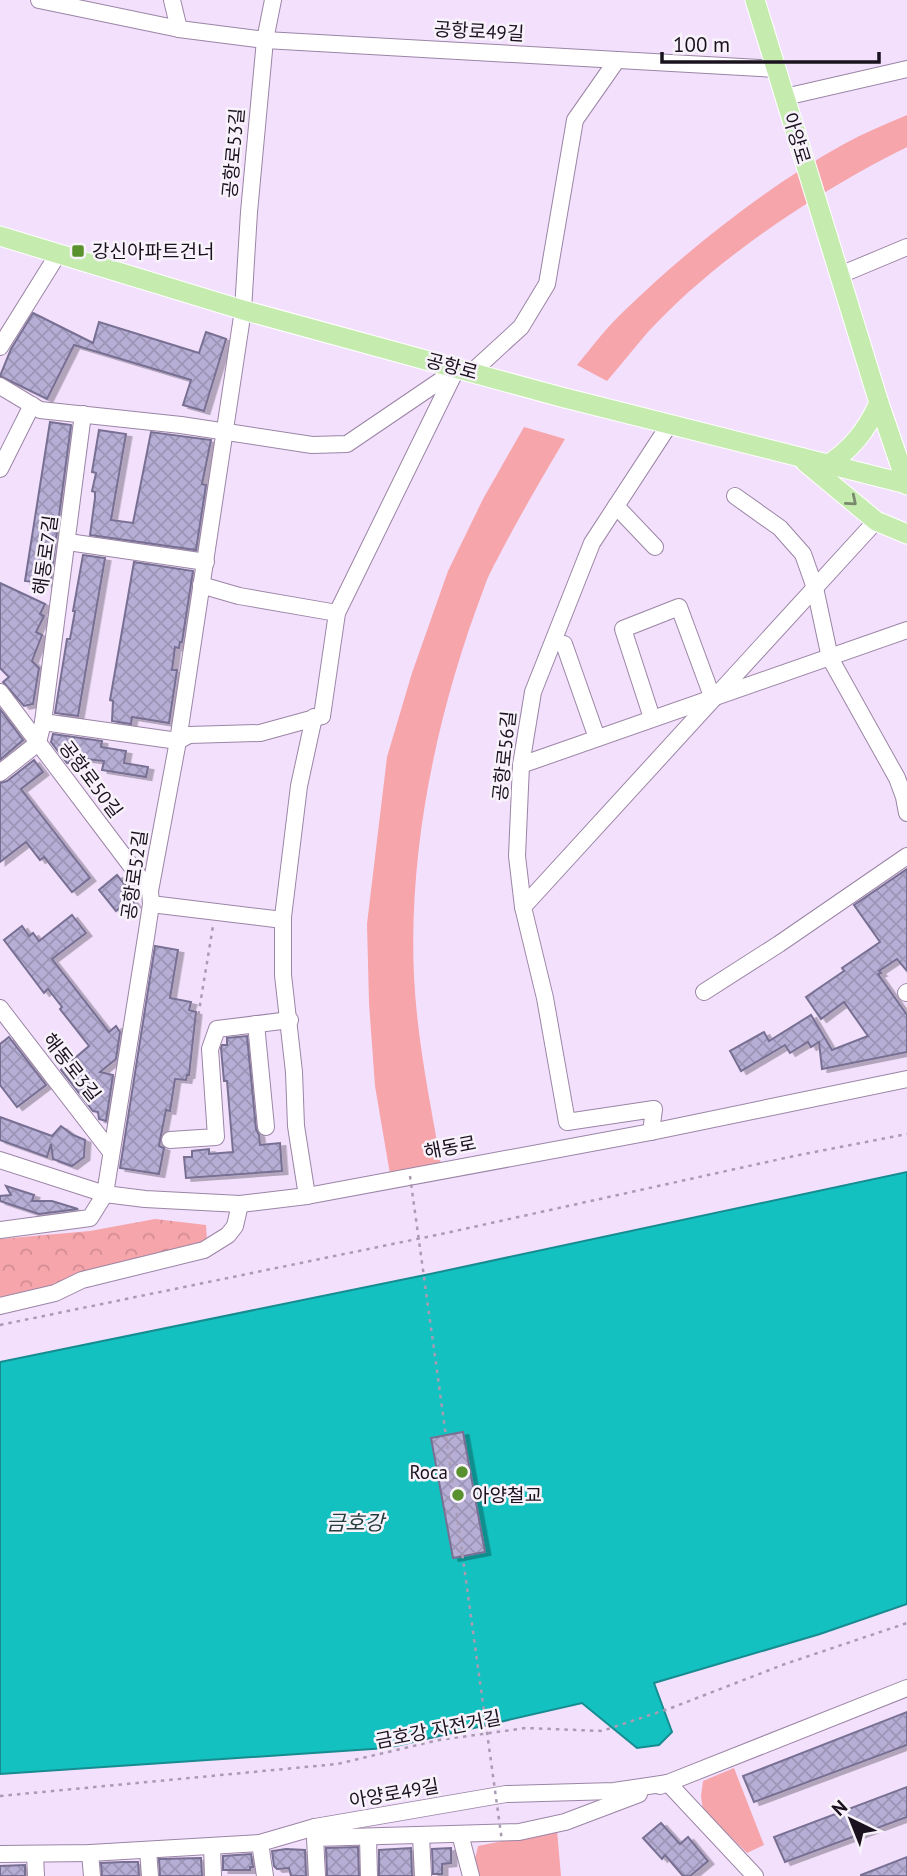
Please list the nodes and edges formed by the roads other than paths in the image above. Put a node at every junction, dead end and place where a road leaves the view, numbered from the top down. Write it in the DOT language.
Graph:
graph roads {
  1 [pos="39,0"];
  2 [pos="172,0"];
  3 [pos="273,0"];
  4 [pos="755,0"];
  5 [pos="179,29"];
  6 [pos="265,40"];
  7 [pos="617,60"];
  8 [pos="777,69"];
  9 [pos="907,69"];
  10 [pos="785,97"];
  11 [pos="0,236"];
  12 [pos="907,247"];
  13 [pos="58,254"];
  14 [pos="840,275"];
  15 [pos="243,310"];
  16 [pos="0,347"];
  17 [pos="472,372"];
  18 [pos="0,386"];
  19 [pos="879,403"];
  20 [pos="32,405"];
  21 [pos="83,414"];
  22 [pos="669,425"];
  23 [pos="226,431"];
  24 [pos="802,459"];
  25 [pos="827,466"];
  26 [pos="0,469"];
  27 [pos="907,485"];
  28 [pos="735,496"];
  29 [pos="616,506"];
  30 [pos="876,521"];
  31 [pos="907,534"];
  32 [pos="68,542"];
  33 [pos="655,547"];
  34 [pos="206,562"];
  35 [pos="201,585"];
  36 [pos="815,588"];
  37 [pos="337,612"];
  38 [pos="907,630"];
  39 [pos="564,644"];
  40 [pos="830,658"];
  41 [pos="0,692"];
  42 [pos="713,699"];
  43 [pos="322,716"];
  44 [pos="653,718"];
  45 [pos="43,722"];
  46 [pos="597,738"];
  47 [pos="178,741"];
  48 [pos="38,743"];
  49 [pos="521,765"];
  50 [pos="0,773"];
  51 [pos="907,813"];
  52 [pos="907,856"];
  53 [pos="150,898"];
  54 [pos="523,908"];
  55 [pos="283,920"];
  56 [pos="704,992"];
  57 [pos="0,1007"];
  58 [pos="290,1020"];
  59 [pos="257,1024"];
  60 [pos="907,1079"];
  61 [pos="266,1127"];
  62 [pos="651,1132"];
  63 [pos="170,1140"];
  64 [pos="111,1152"];
  65 [pos="0,1160"];
  66 [pos="105,1194"];
  67 [pos="307,1196"];
  68 [pos="240,1204"];
  69 [pos="0,1230"];
  70 [pos="0,1306"];
  71 [pos="907,1688"];
  72 [pos="668,1783"];
  73 [pos="315,1833"];
  74 [pos="460,1835"];
  75 [pos="368,1836"];
  76 [pos="421,1836"];
  77 [pos="260,1843"];
  78 [pos="212,1846"];
  79 [pos="148,1850"];
  80 [pos="90,1853"];
  81 [pos="0,1854"];
  82 [pos="35,1855"];
  83 [pos="36,1876"];
  84 [pos="92,1876"];
  85 [pos="150,1876"];
  86 [pos="213,1876"];
  87 [pos="265,1876"];
  88 [pos="317,1876"];
  89 [pos="369,1876"];
  90 [pos="423,1876"];
  91 [pos="471,1876"];
  92 [pos="755,1876"];
  1 -- 5 [label="street, 공항로49길"];
  2 -- 5 [label="street"];
  3 -- 6 [label="street, 공항로53길"];
  4 -- 8 [label="main road, 아양로"];
  5 -- 6 [label="street, 공항로49길"];
  6 -- 7 [label="street, 공항로49길"];
  6 -- 15 [label="street, 공항로53길"];
  7 -- 8 [label="street, 공항로49길"];
  7 -- 17 [label="street"];
  8 -- 10 [label="main road, 아양로"];
  9 -- 10 [label="street"];
  10 -- 14 [label="main road, 아양로"];
  11 -- 13 [label="main road, 공항로"];
  12 -- 14 [label="street"];
  13 -- 15 [label="main road, 공항로"];
  13 -- 16 [label="street"];
  14 -- 19 [label="main road, 아양로"];
  15 -- 17 [label="main road, 공항로"];
  15 -- 23 [label="street, 공항로52길"];
  17 -- 22 [label="main road, 공항로"];
  18 -- 20 [label="street"];
  19 -- 25 [label="main road"];
  19 -- 27 [label="main road, 아양로"];
  20 -- 21 [label="street"];
  20 -- 26 [label="street"];
  21 -- 23 [label="street"];
  21 -- 32 [label="street, 해동로7길"];
  22 -- 24 [label="main road, 공항로"];
  22 -- 29 [label="street, 공항로56길"];
  23 -- 34 [label="street, 공항로52길"];
  23 -- 37 [label="street"];
  24 -- 25 [label="main road, 공항로"];
  24 -- 30 [label="main road, one-way"];
  25 -- 27 [label="main road, 공항로"];
  28 -- 36 [label="street"];
  29 -- 33 [label="street"];
  29 -- 49 [label="street, 공항로56길"];
  30 -- 31 [label="main road"];
  30 -- 36 [label="street"];
  32 -- 34 [label="street"];
  32 -- 45 [label="street, 해동로7길"];
  34 -- 35 [label="street, 공항로52길"];
  35 -- 37 [label="street"];
  35 -- 47 [label="street, 공항로52길"];
  36 -- 40 [label="street"];
  36 -- 42 [label="street"];
  37 -- 43 [label="street"];
  38 -- 40 [label="street"];
  39 -- 46 [label="street"];
  40 -- 42 [label="street"];
  40 -- 51 [label="street"];
  41 -- 48 [label="street, 공항로50길"];
  42 -- 44 [label="street"];
  42 -- 44 [label="street"];
  42 -- 54 [label="street"];
  43 -- 47 [label="street"];
  43 -- 55 [label="street"];
  44 -- 46 [label="street"];
  45 -- 47 [label="street"];
  45 -- 48 [label="street, 해동로7길"];
  46 -- 49 [label="street"];
  47 -- 53 [label="street, 공항로52길"];
  48 -- 50 [label="street"];
  48 -- 53 [label="street, 공항로50길"];
  49 -- 54 [label="street, 공항로56길"];
  52 -- 56 [label="street"];
  53 -- 55 [label="street"];
  53 -- 64 [label="street, 공항로52길"];
  54 -- 62 [label="street, 공항로56길"];
  55 -- 58 [label="street"];
  57 -- 64 [label="street, 해동로3길"];
  58 -- 59 [label="street"];
  58 -- 67 [label="street"];
  59 -- 61 [label="street"];
  59 -- 63 [label="street"];
  60 -- 62 [label="street, 해동로"];
  62 -- 67 [label="street, 해동로"];
  64 -- 66 [label="street, 공항로52길"];
  65 -- 66 [label="street, 해동로"];
  66 -- 68 [label="street, 해동로"];
  66 -- 69 [label="street"];
  67 -- 68 [label="street, 해동로"];
  68 -- 70 [label="street"];
  71 -- 72 [label="street"];
  72 -- 73 [label="street, 아양로49길"];
  72 -- 74 [label="street"];
  72 -- 92 [label="street"];
  73 -- 75 [label="street"];
  73 -- 77 [label="street, 아양로49길"];
  73 -- 88 [label="street"];
  74 -- 76 [label="street"];
  74 -- 91 [label="street"];
  75 -- 76 [label="street"];
  75 -- 89 [label="street"];
  76 -- 90 [label="street"];
  77 -- 78 [label="street, 아양로49길"];
  77 -- 87 [label="street"];
  78 -- 79 [label="street, 아양로49길"];
  78 -- 86 [label="street"];
  79 -- 80 [label="street, 아양로49길"];
  79 -- 85 [label="street"];
  80 -- 82 [label="street, 아양로49길"];
  80 -- 84 [label="street"];
  81 -- 82 [label="street, 아양로49길"];
  82 -- 83 [label="street"];
}
